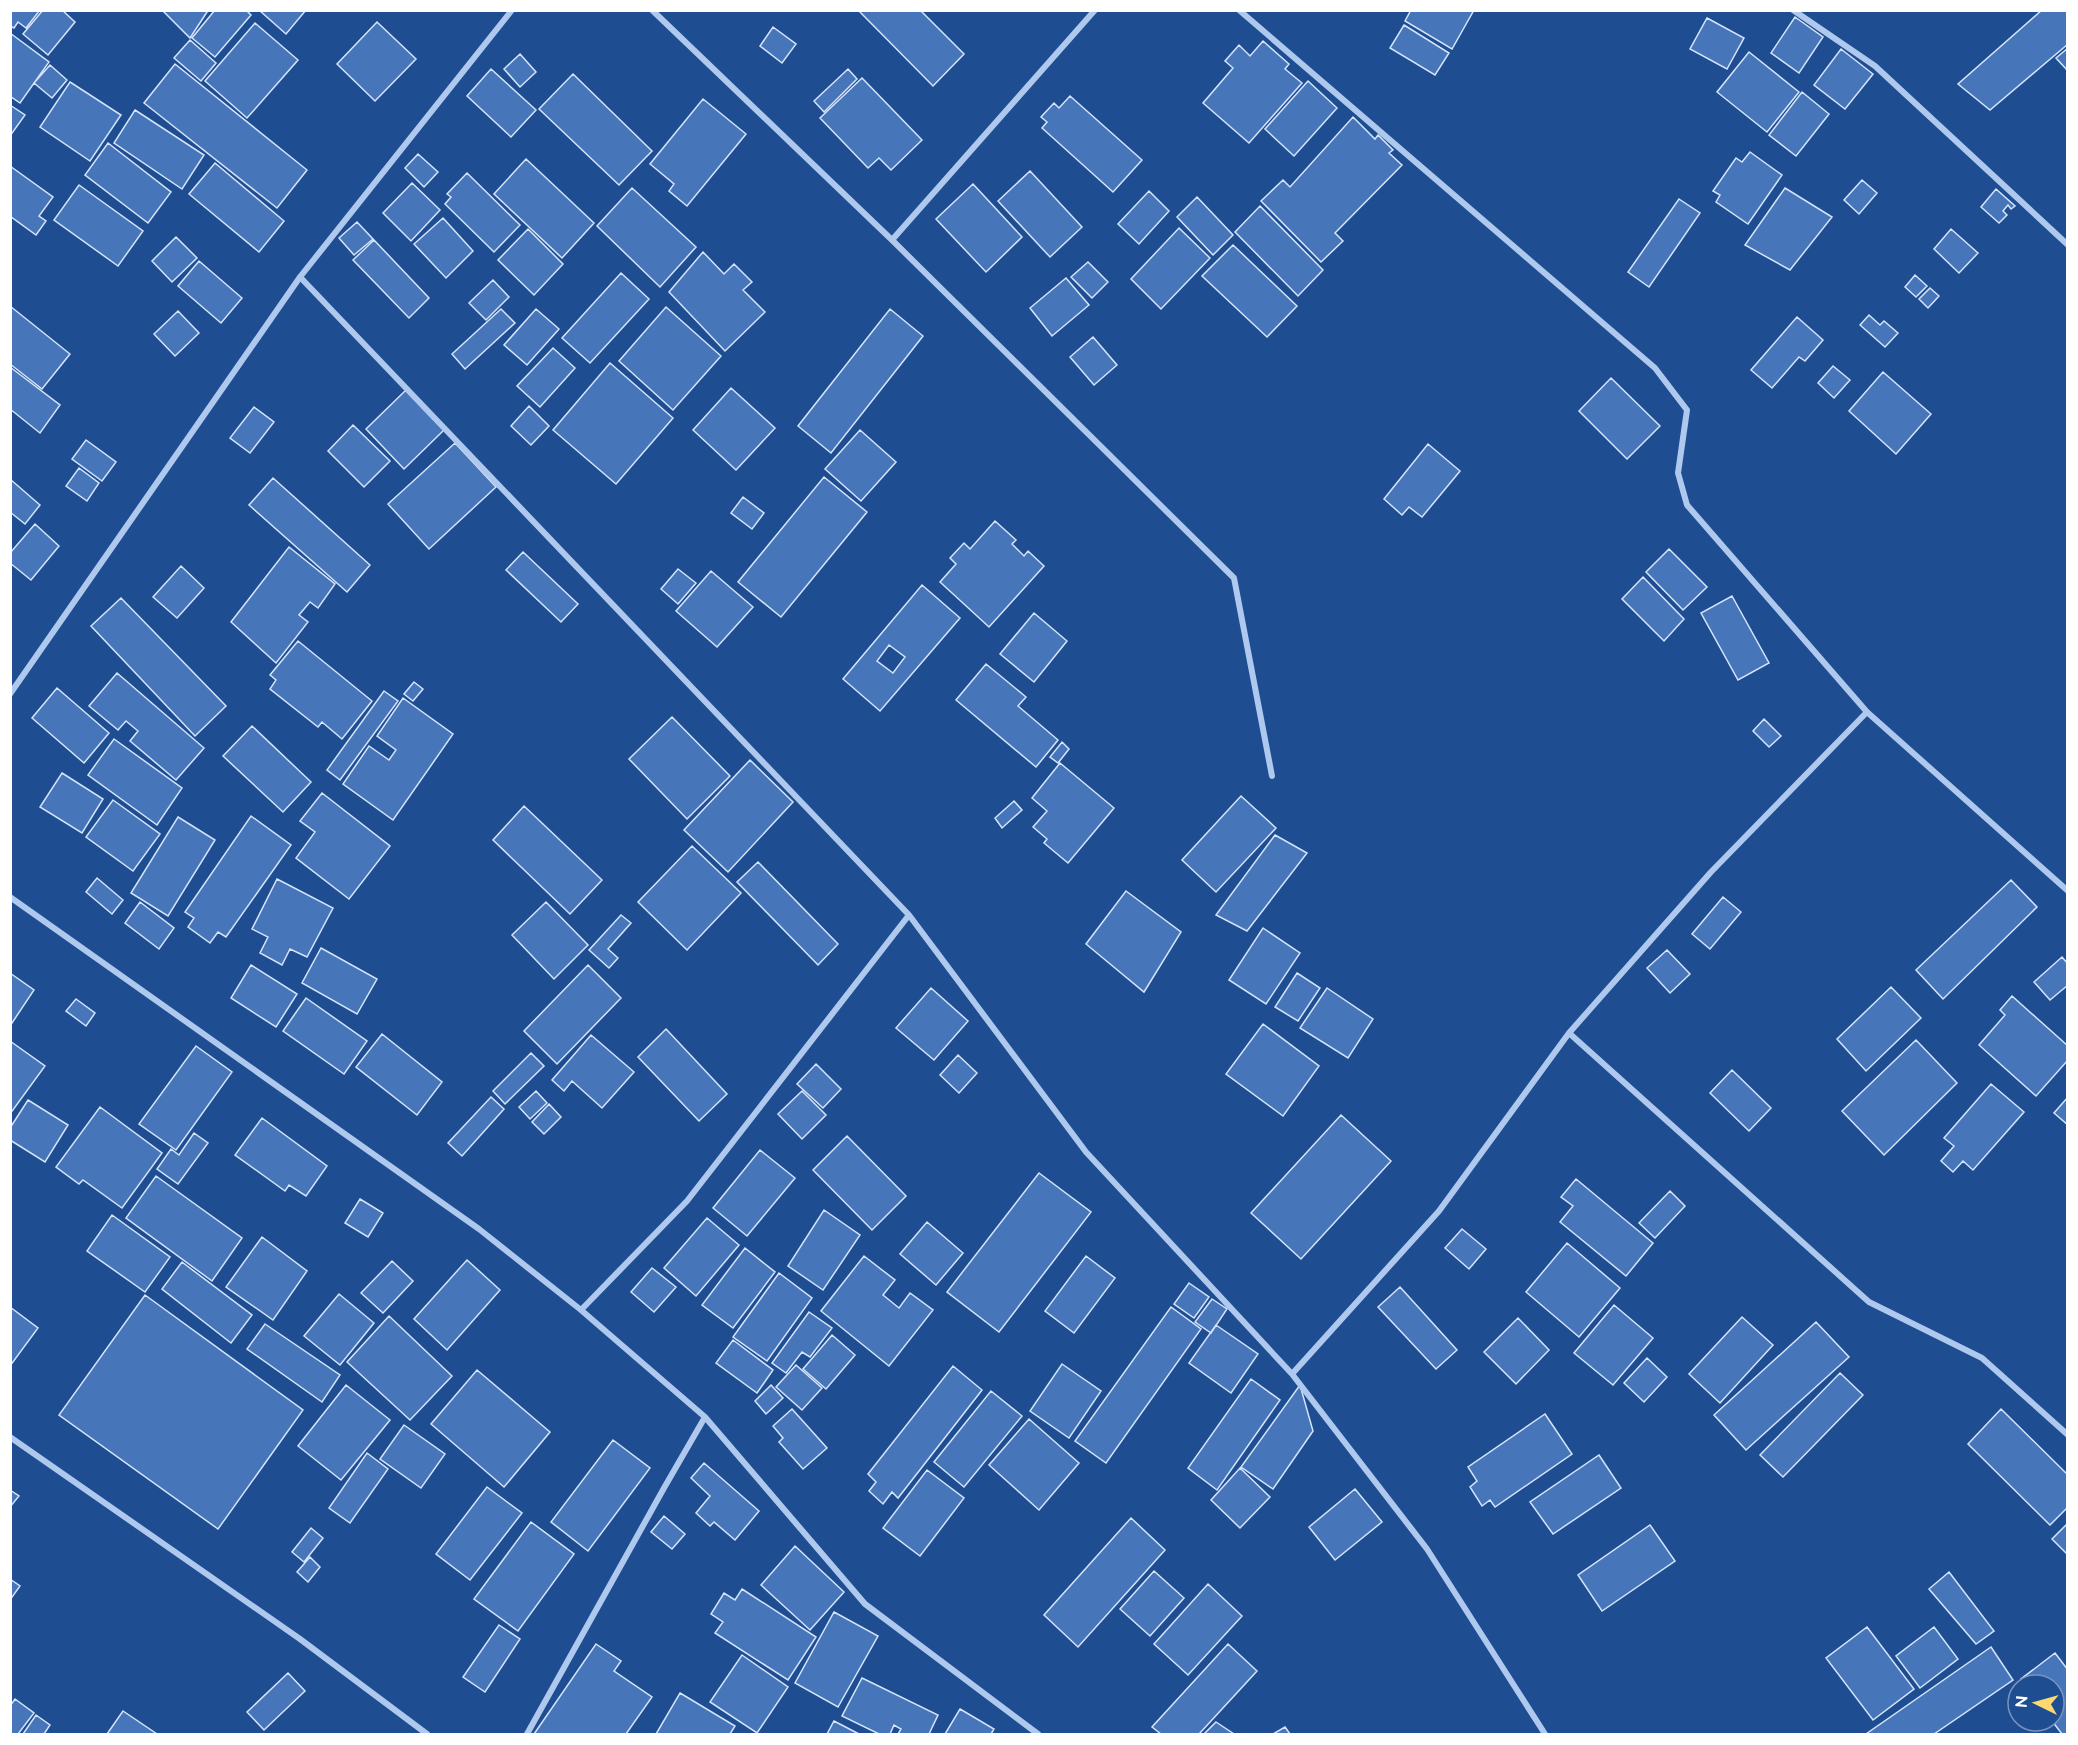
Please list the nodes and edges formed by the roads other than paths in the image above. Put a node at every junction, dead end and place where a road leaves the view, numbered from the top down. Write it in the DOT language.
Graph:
graph roads {
  1 [pos="512,10"];
  2 [pos="652,10"];
  3 [pos="1095,10"];
  4 [pos="1239,10"];
  5 [pos="1793,10"];
  6 [pos="892,240"];
  7 [pos="2067,245"];
  8 [pos="300,277"];
  9 [pos="10,694"];
  10 [pos="1868,712"];
  11 [pos="1272,776"];
  12 [pos="2067,891"];
  13 [pos="10,897"];
  14 [pos="909,915"];
  15 [pos="1569,1033"];
  16 [pos="582,1310"];
  17 [pos="1292,1374"];
  18 [pos="705,1418"];
  19 [pos="2067,1435"];
  20 [pos="10,1437"];
  21 [pos="427,1734"];
  22 [pos="527,1734"];
  23 [pos="1038,1734"];
  24 [pos="1545,1734"];
  1 -- 8 [label="street"];
  2 -- 6 [label="street"];
  3 -- 6 [label="street"];
  4 -- 10 [label="street"];
  5 -- 7 [label="street"];
  6 -- 11 [label="street"];
  8 -- 9 [label="street"];
  8 -- 14 [label="street"];
  10 -- 12 [label="street"];
  10 -- 15 [label="street"];
  13 -- 16 [label="street"];
  14 -- 16 [label="street"];
  14 -- 17 [label="street"];
  15 -- 17 [label="street"];
  15 -- 19 [label="street"];
  16 -- 18 [label="street"];
  17 -- 24 [label="street"];
  18 -- 22 [label="street"];
  18 -- 23 [label="street"];
  20 -- 21 [label="street"];
}
